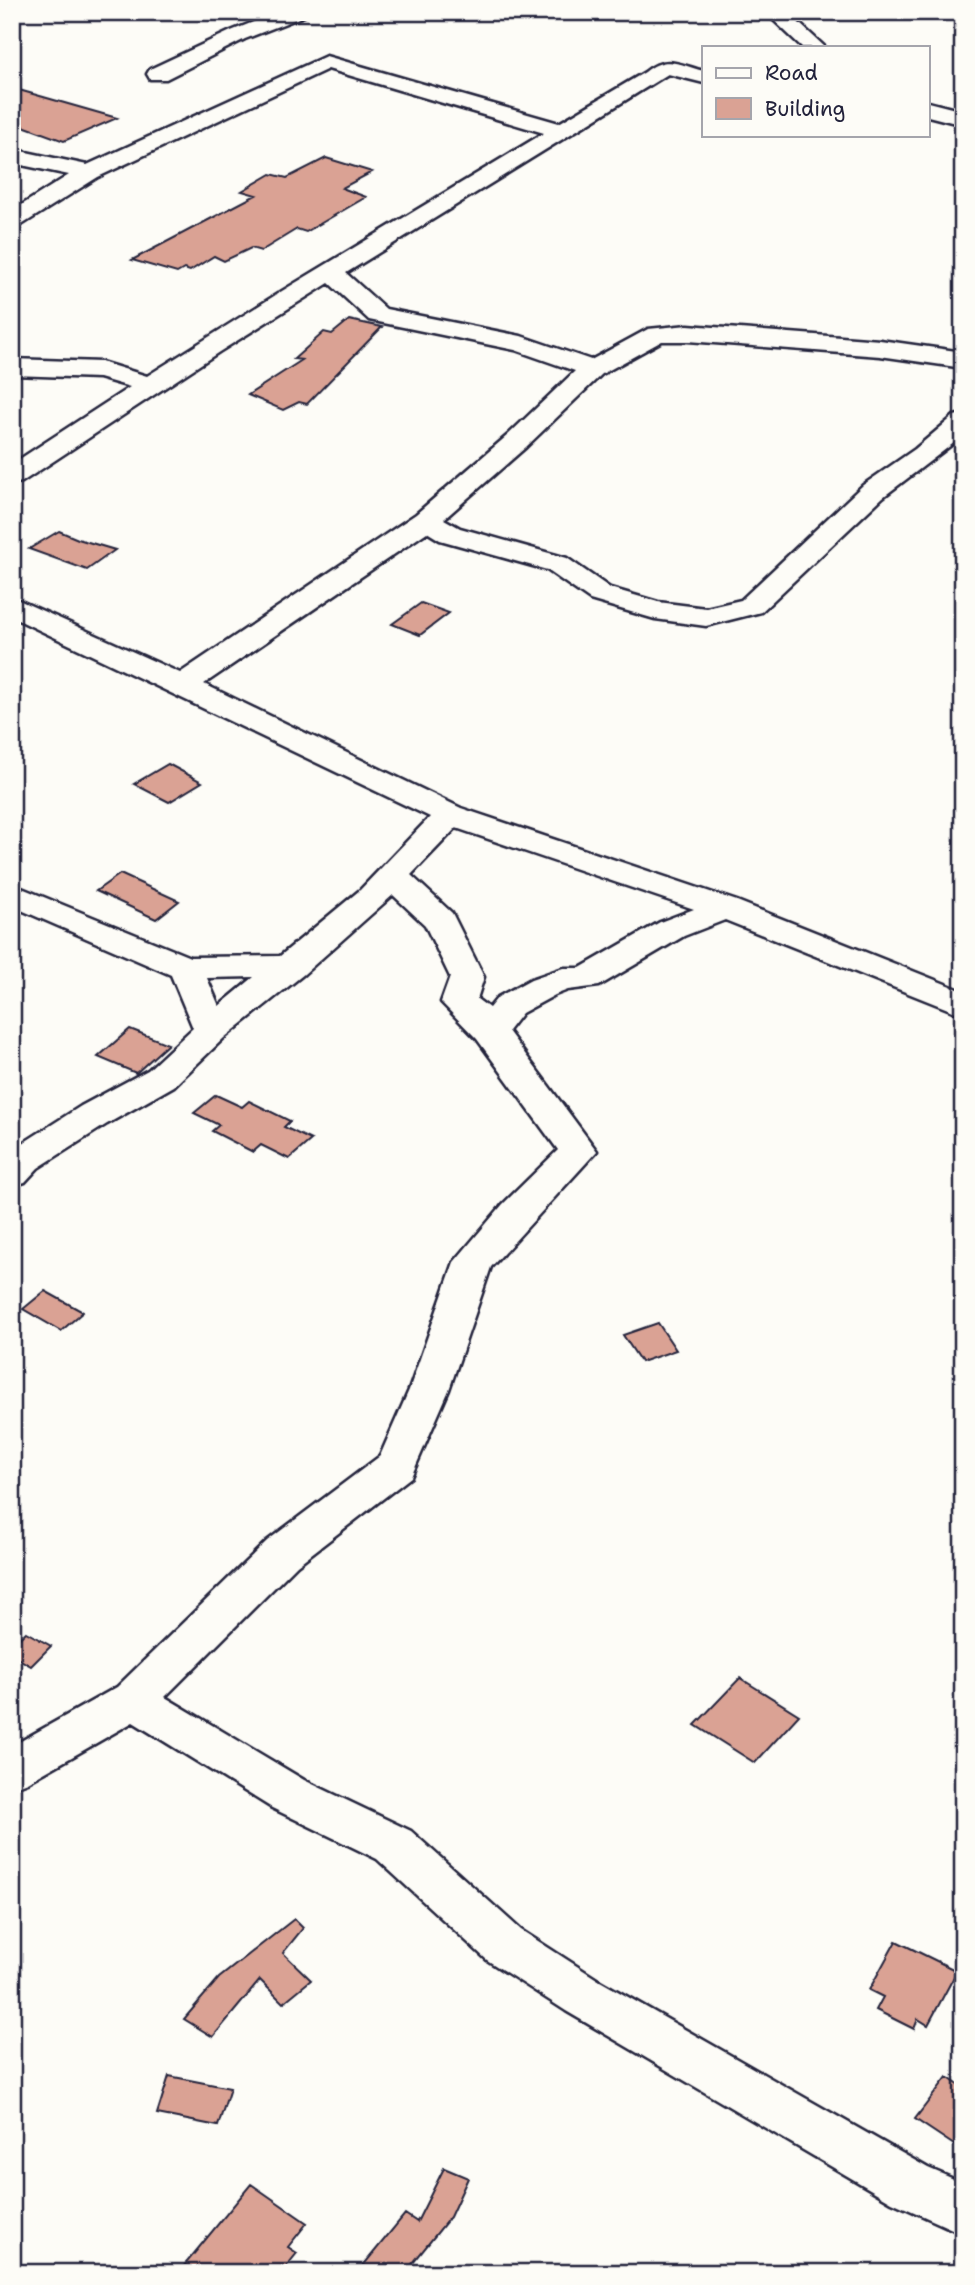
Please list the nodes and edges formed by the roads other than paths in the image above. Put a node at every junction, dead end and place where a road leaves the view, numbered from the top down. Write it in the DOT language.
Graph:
graph roads {
  1 [pos="297,12"];
  2 [pos="806,14"];
  3 [pos="777,15"];
  4 [pos="813,46"];
  5 [pos="159,74"];
  6 [pos="702,76"];
  7 [pos="930,110"];
  8 [pos="963,118"];
  9 [pos="562,131"];
  10 [pos="12,156"];
  11 [pos="90,172"];
  12 [pos="12,221"];
  13 [pos="331,272"];
  14 [pos="963,360"];
  15 [pos="12,367"];
  16 [pos="593,369"];
  17 [pos="153,386"];
  18 [pos="963,422"];
  19 [pos="12,476"];
  20 [pos="426,520"];
  21 [pos="12,606"];
  22 [pos="182,685"];
  23 [pos="450,815"];
  24 [pos="392,876"];
  25 [pos="12,894"];
  26 [pos="725,908"];
  27 [pos="292,965"];
  28 [pos="185,968"];
  29 [pos="963,1004"];
  30 [pos="212,1030"];
  31 [pos="489,1031"];
  32 [pos="17,1162"];
  33 [pos="133,1700"];
  34 [pos="12,1769"];
  35 [pos="963,2209"];
  1 -- 5 [label="street"];
  2 -- 3 [label="street"];
  3 -- 4 [label="street"];
  6 -- 9 [label="street"];
  7 -- 8 [label="street"];
  9 -- 11 [label="street"];
  9 -- 13 [label="street"];
  10 -- 11 [label="street"];
  11 -- 12 [label="street"];
  13 -- 16 [label="street"];
  13 -- 17 [label="street"];
  14 -- 16 [label="street"];
  15 -- 17 [label="street"];
  16 -- 20 [label="street"];
  17 -- 19 [label="street"];
  18 -- 20 [label="street"];
  20 -- 22 [label="street"];
  21 -- 22 [label="street"];
  22 -- 23 [label="street"];
  23 -- 24 [label="street"];
  23 -- 26 [label="street"];
  24 -- 27 [label="street"];
  24 -- 31 [label="street"];
  25 -- 28 [label="street"];
  26 -- 29 [label="street"];
  26 -- 31 [label="street"];
  27 -- 28 [label="street"];
  27 -- 30 [label="street"];
  28 -- 30 [label="street"];
  30 -- 32 [label="street"];
  31 -- 33 [label="street"];
  33 -- 34 [label="street"];
  33 -- 35 [label="street"];
}
